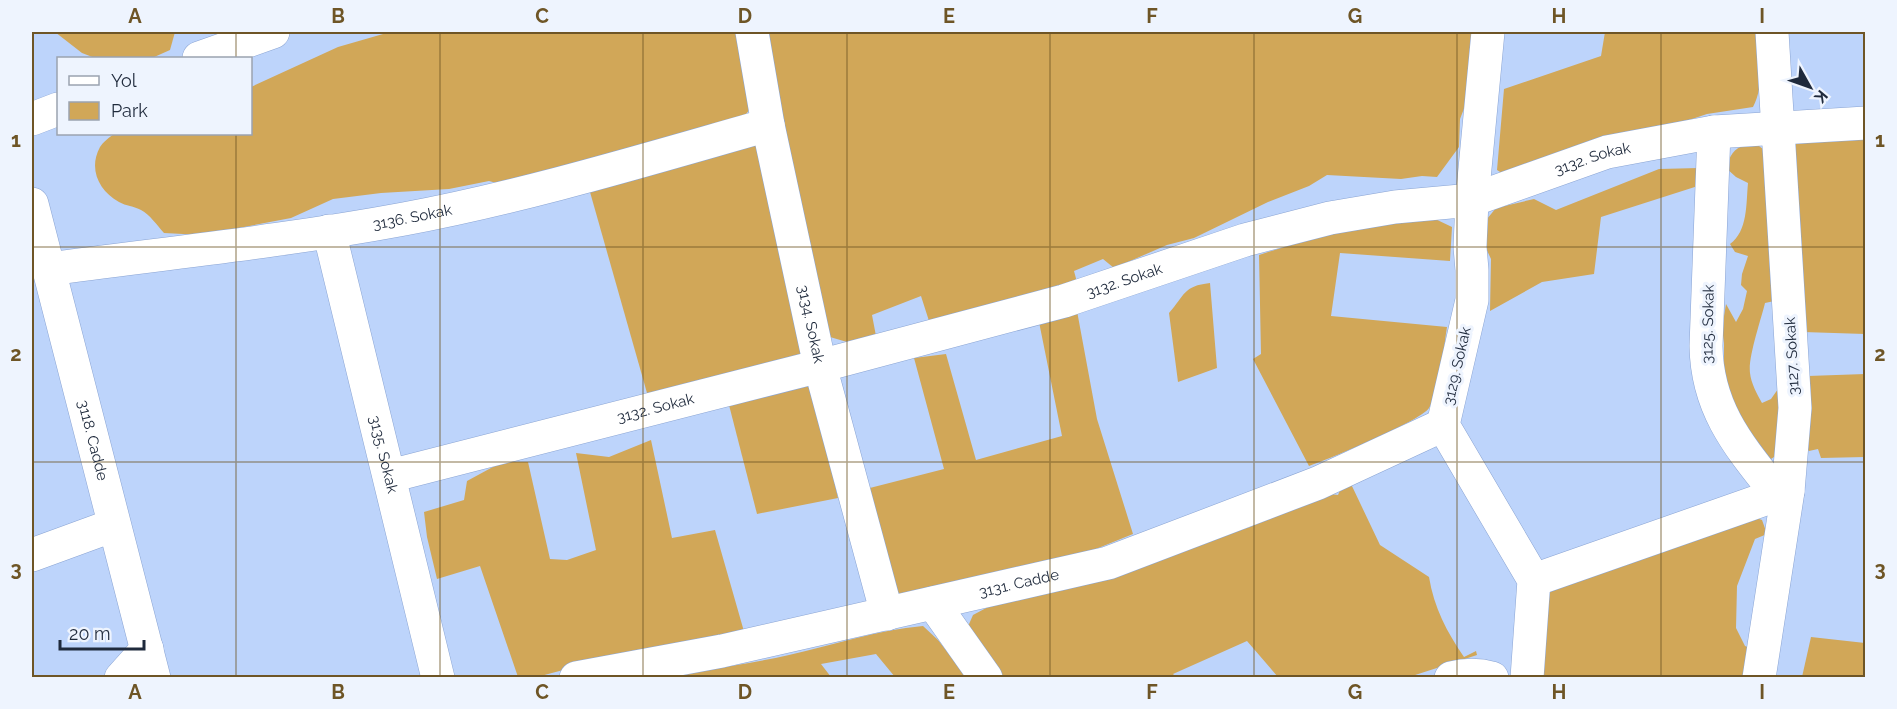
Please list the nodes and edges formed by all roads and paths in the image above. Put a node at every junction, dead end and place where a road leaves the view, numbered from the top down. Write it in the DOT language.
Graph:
graph roads {
  1 [pos="273,32"];
  2 [pos="752,32"];
  3 [pos="1488,32"];
  4 [pos="1772,32"];
  5 [pos="202,57"];
  6 [pos="57,109"];
  7 [pos="32,119"];
  8 [pos="1866,123"];
  9 [pos="768,125"];
  10 [pos="1777,127"];
  11 [pos="1714,132"];
  12 [pos="1472,200"];
  13 [pos="32,204"];
  14 [pos="328,231"];
  15 [pos="48,269"];
  16 [pos="820,366"];
  17 [pos="1443,425"];
  18 [pos="390,476"];
  19 [pos="1783,493"];
  20 [pos="114,525"];
  21 [pos="32,555"];
  22 [pos="1534,580"];
  23 [pos="933,603"];
  24 [pos="886,614"];
  25 [pos="151,663"];
  26 [pos="121,678"];
  27 [pos="438,678"];
  28 [pos="576,678"];
  29 [pos="986,678"];
  30 [pos="1451,678"];
  31 [pos="1492,678"];
  32 [pos="1527,678"];
  33 [pos="1759,678"];
  1 -- 5 [label="street"];
  2 -- 9 [label="street, 3134. Sokak"];
  3 -- 12 [label="street, 3129. Sokak"];
  4 -- 10 [label="street, 3127. Sokak"];
  6 -- 7 [label="street"];
  8 -- 10 [label="street, 3132. Sokak"];
  9 -- 14 [label="street, 3136. Sokak"];
  9 -- 16 [label="street, 3134. Sokak"];
  10 -- 11 [label="street, 3132. Sokak"];
  10 -- 19 [label="street, 3127. Sokak"];
  11 -- 12 [label="street, 3132. Sokak"];
  11 -- 19 [label="street, 3125. Sokak"];
  12 -- 16 [label="street, 3132. Sokak"];
  12 -- 17 [label="street, 3129. Sokak"];
  13 -- 15 [label="street, 3118. Cadde"];
  14 -- 15 [label="street, 3136. Sokak"];
  14 -- 18 [label="street, 3135. Sokak"];
  15 -- 20 [label="street, 3118. Cadde"];
  16 -- 18 [label="street, 3132. Sokak"];
  16 -- 24 [label="street, 3134. Sokak"];
  17 -- 22 [label="street, 3129. Sokak"];
  17 -- 23 [label="street, 3131. Cadde"];
  18 -- 27 [label="street, 3135. Sokak"];
  19 -- 22 [label="street"];
  19 -- 33 [label="street, 3127. Sokak"];
  20 -- 21 [label="street"];
  20 -- 25 [label="street, 3118. Cadde"];
  22 -- 32 [label="street"];
  23 -- 24 [label="street, 3131. Cadde"];
  23 -- 29 [label="street"];
  24 -- 28 [label="street, 3131. Cadde"];
  25 -- 26 [label="street"];
  30 -- 31 [label="street"];
}
